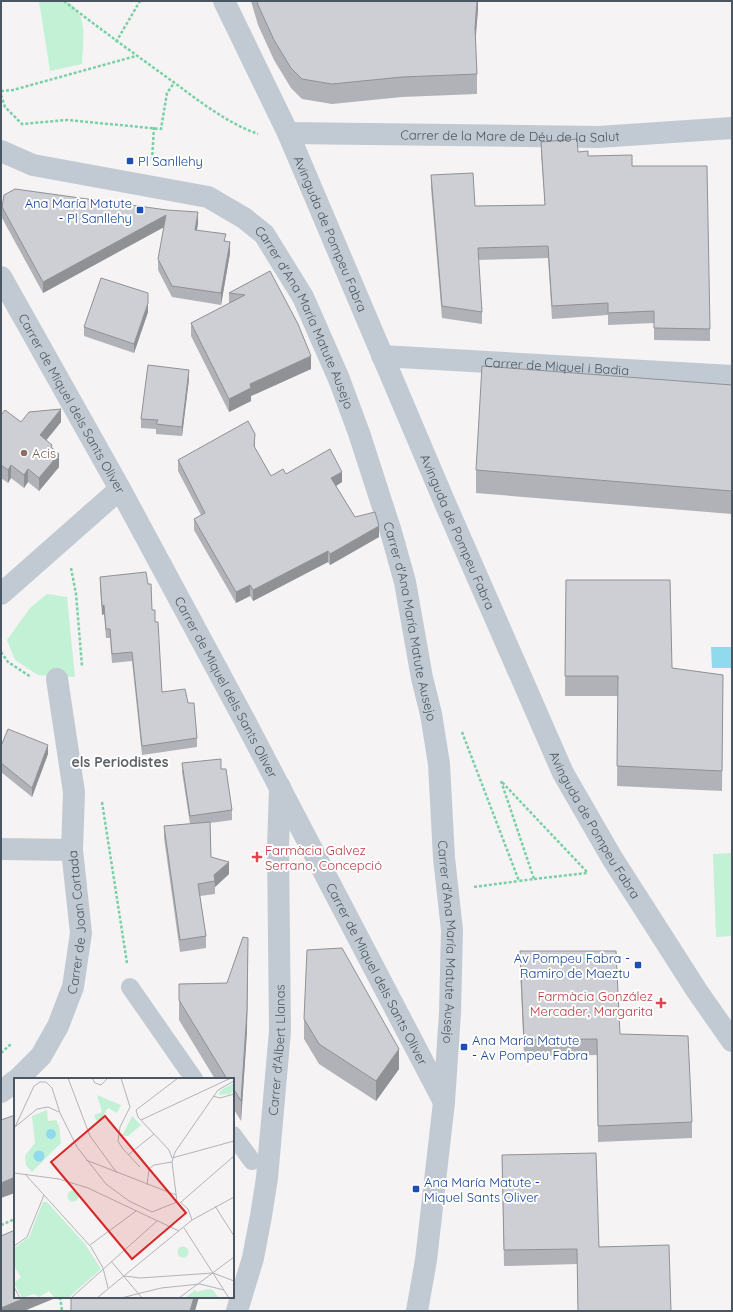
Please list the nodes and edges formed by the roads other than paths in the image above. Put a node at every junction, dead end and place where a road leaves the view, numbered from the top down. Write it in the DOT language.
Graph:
graph roads {
  1 [pos="224,1"];
  2 [pos="732,128"];
  3 [pos="288,133"];
  4 [pos="2,152"];
  5 [pos="1,277"];
  6 [pos="382,356"];
  7 [pos="732,376"];
  8 [pos="120,489"];
  9 [pos="1,594"];
  10 [pos="57,679"];
  11 [pos="280,786"];
  12 [pos="1,849"];
  13 [pos="72,850"];
  14 [pos="130,987"];
  15 [pos="732,1041"];
  16 [pos="19,1078"];
  17 [pos="193,1078"];
  18 [pos="14,1082"];
  19 [pos="1,1092"];
  20 [pos="444,1102"];
  21 [pos="234,1136"];
  22 [pos="252,1161"];
  23 [pos="237,1311"];
  24 [pos="417,1311"];
  1 -- 3 [label="street, Avinguda de Pompeu Fabra"];
  2 -- 3 [label="street, Carrer de la Mare de Déu de la Salut"];
  3 -- 6 [label="street, Avinguda de Pompeu Fabra"];
  4 -- 20 [label="street, Carrer d'Ana María Matute Ausejo"];
  5 -- 8 [label="street, Carrer de Miquel dels Sants Oliver"];
  6 -- 7 [label="street, Carrer de Miquel i Badia"];
  6 -- 15 [label="street, Avinguda de Pompeu Fabra"];
  8 -- 9 [label="street"];
  8 -- 11 [label="street, Carrer de Miquel dels Sants Oliver"];
  10 -- 13 [label="street, Carrer de Joan Cortada"];
  11 -- 20 [label="street, Carrer de Miquel dels Sants Oliver"];
  11 -- 23 [label="street, Carrer d'Albert Llanas"];
  12 -- 13 [label="street"];
  13 -- 16 [label="street, Carrer de Joan Cortada"];
  14 -- 17 [label="street"];
  18 -- 19 [label="street"];
  20 -- 24 [label="street, Carrer d'Ana María Matute Ausejo"];
  21 -- 22 [label="street"];
}
